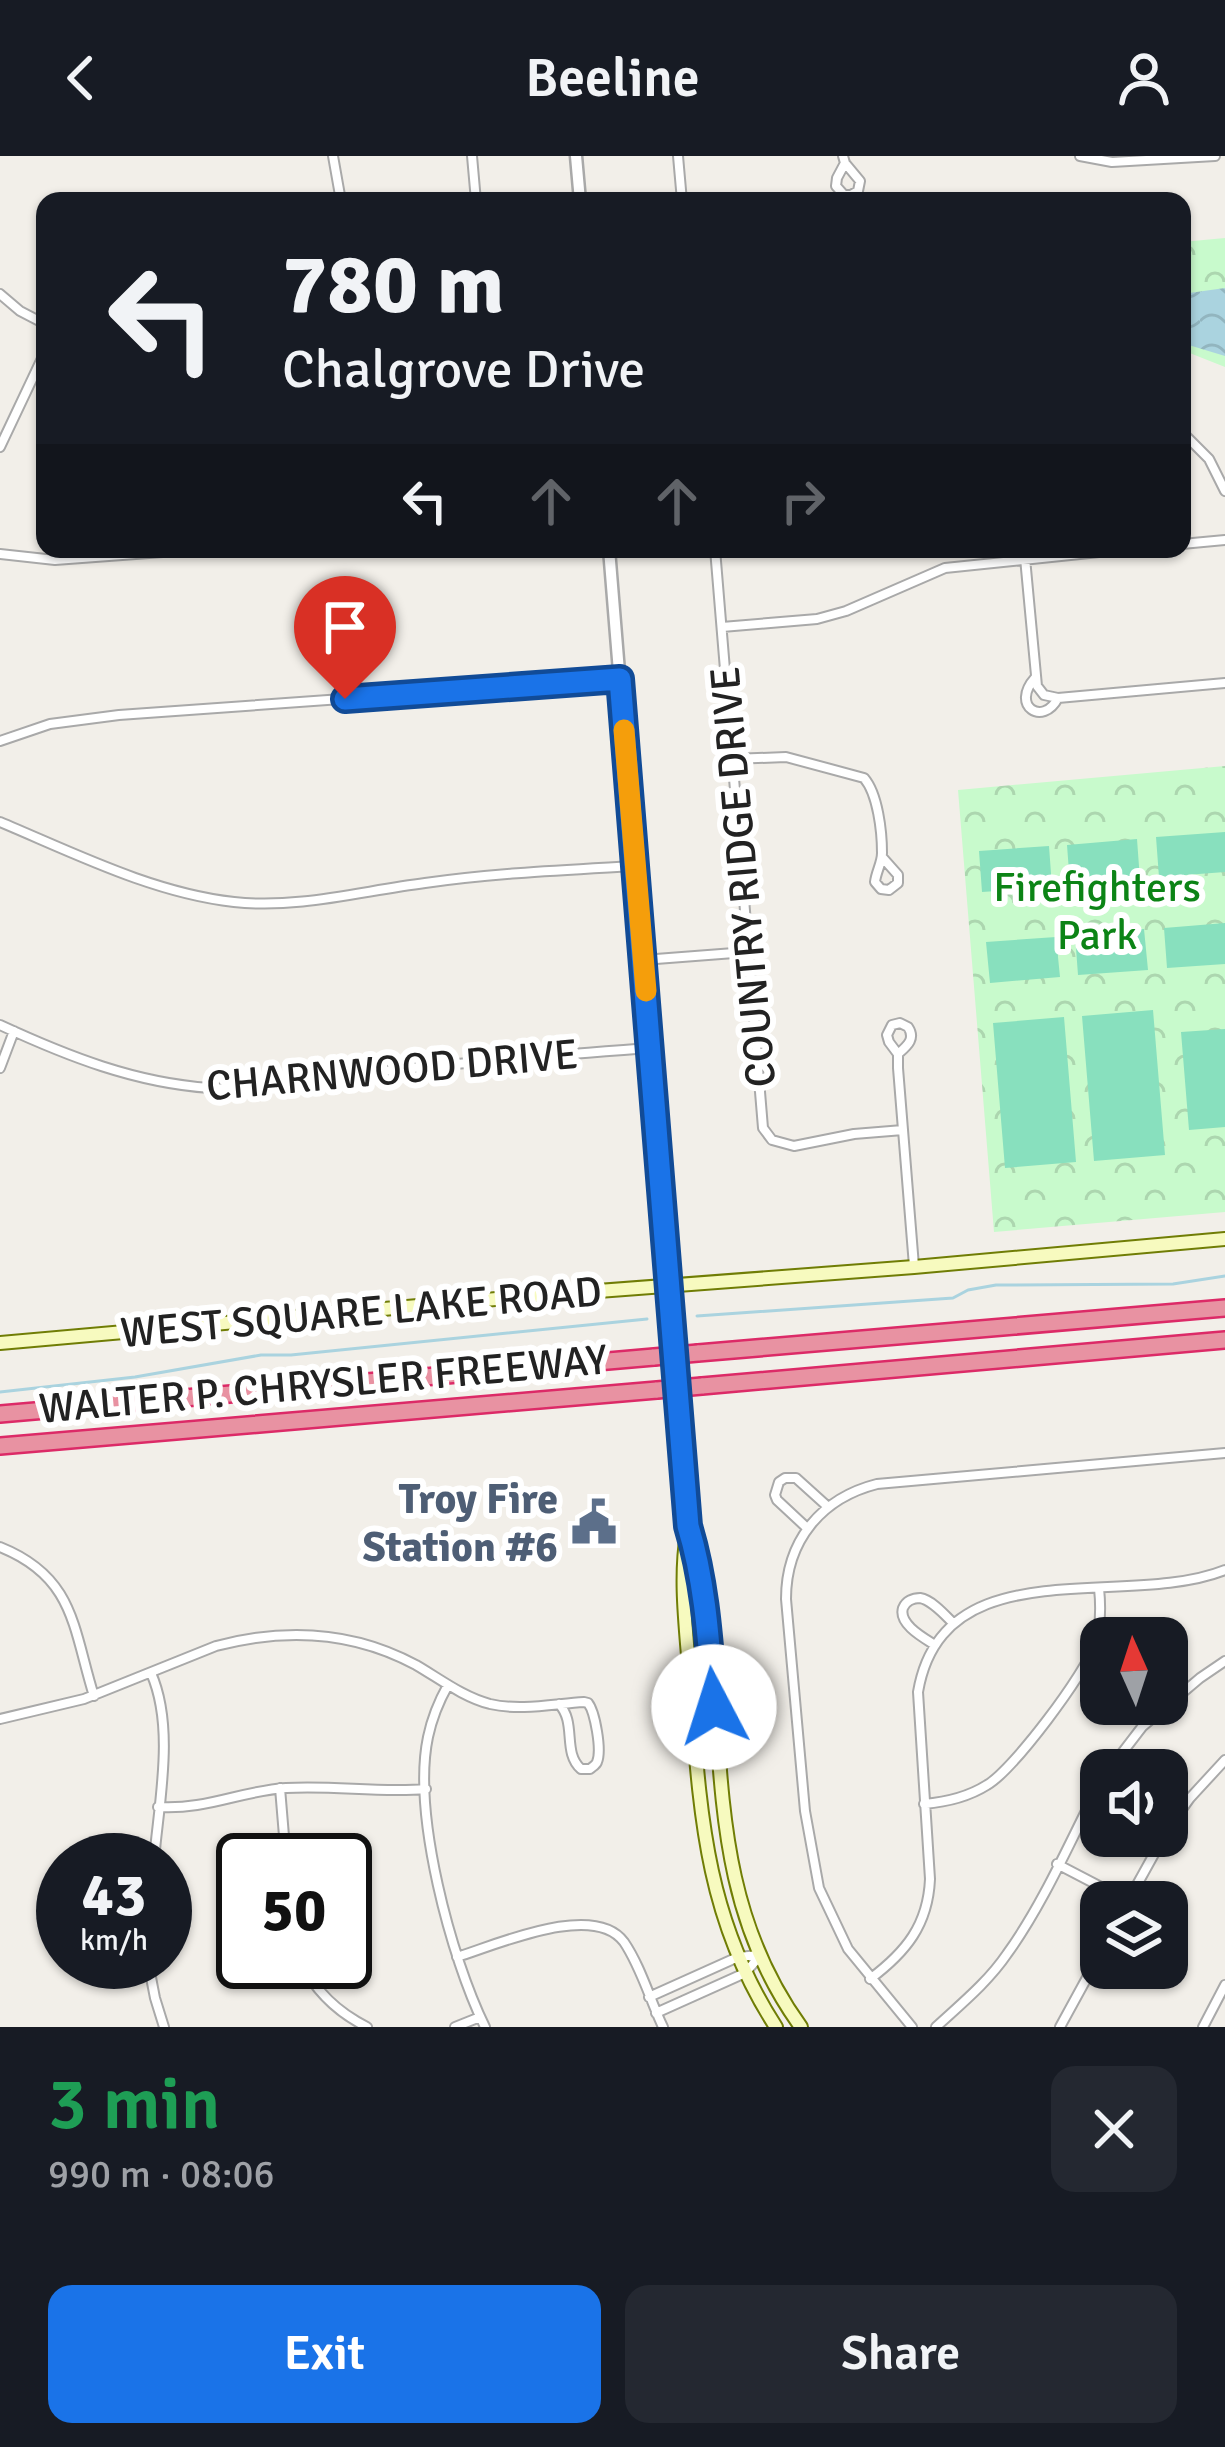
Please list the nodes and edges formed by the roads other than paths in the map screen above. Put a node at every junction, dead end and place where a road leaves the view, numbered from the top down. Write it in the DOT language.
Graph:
graph roads {
  1 [pos="333,156"];
  2 [pos="472,156"];
  3 [pos="576,156"];
  4 [pos="678,156"];
  5 [pos="1080,156"];
  6 [pos="1209,156"];
  7 [pos="339,192"];
  8 [pos="475,192"];
  9 [pos="579,192"];
  10 [pos="681,192"];
  11 [pos="0,294"];
  12 [pos="36,319"];
  13 [pos="36,371"];
  14 [pos="1191,441"];
  15 [pos="0,448"];
  16 [pos="1225,491"];
  17 [pos="1225,540"];
  18 [pos="1191,543"];
  19 [pos="0,554"];
  20 [pos="36,558"];
  21 [pos="37,558"];
  22 [pos="83,558"];
  23 [pos="610,558"];
  24 [pos="716,558"];
  25 [pos="1025,558"];
  26 [pos="722,628"];
  27 [pos="1036,677"];
  28 [pos="620,679"];
  29 [pos="1225,682"];
  30 [pos="1058,698"];
  31 [pos="0,741"];
  32 [pos="732,759"];
  33 [pos="0,822"];
  34 [pos="882,857"];
  35 [pos="635,866"];
  36 [pos="748,952"];
  37 [pos="643,960"];
  38 [pos="0,1025"];
  39 [pos="14,1031"];
  40 [pos="650,1048"];
  41 [pos="898,1054"];
  42 [pos="0,1068"];
  43 [pos="903,1130"];
  44 [pos="1225,1239"];
  45 [pos="914,1267"];
  46 [pos="669,1285"];
  47 [pos="1225,1308"];
  48 [pos="1225,1340"];
  49 [pos="0,1343"];
  50 [pos="0,1414"];
  51 [pos="0,1446"];
  52 [pos="1225,1453"];
  53 [pos="827,1506"];
  54 [pos="688,1526"];
  55 [pos="807,1528"];
  56 [pos="0,1547"];
  57 [pos="1225,1570"];
  58 [pos="1099,1588"];
  59 [pos="953,1623"];
  60 [pos="934,1645"];
  61 [pos="1225,1661"];
  62 [pos="151,1673"];
  63 [pos="448,1685"];
  64 [pos="94,1696"];
  65 [pos="559,1704"];
  66 [pos="0,1718"];
  67 [pos="1125,1749"];
  68 [pos="1225,1760"];
  69 [pos="280,1788"];
  70 [pos="426,1789"];
  71 [pos="1188,1801"];
  72 [pos="925,1804"];
  73 [pos="158,1807"];
  74 [pos="1080,1821"];
  75 [pos="156,1833"];
  76 [pos="284,1833"];
  77 [pos="1057,1864"];
  78 [pos="1090,1881"];
  79 [pos="760,1954"];
  80 [pos="738,1957"];
  81 [pos="457,1958"];
  82 [pos="746,1973"];
  83 [pos="870,1979"];
  84 [pos="1225,1985"];
  85 [pos="152,1989"];
  86 [pos="319,1989"];
  87 [pos="1081,1989"];
  88 [pos="649,1997"];
  89 [pos="656,2013"];
  90 [pos="480,2017"];
  91 [pos="164,2027"];
  92 [pos="367,2027"];
  93 [pos="455,2027"];
  94 [pos="485,2027"];
  95 [pos="663,2027"];
  96 [pos="776,2027"];
  97 [pos="801,2027"];
  98 [pos="912,2027"];
  99 [pos="936,2027"];
  100 [pos="1060,2027"];
  101 [pos="1202,2027"];
  1 -- 7 [label="street"];
  2 -- 8 [label="street"];
  3 -- 9 [label="street"];
  4 -- 10 [label="street"];
  5 -- 6 [label="street"];
  11 -- 12 [label="street"];
  13 -- 15 [label="street"];
  14 -- 16 [label="street"];
  17 -- 18 [label="street"];
  19 -- 20 [label="street"];
  21 -- 22 [label="street"];
  23 -- 28 [label="street"];
  24 -- 26 [label="street, COUNTRY RIDGE DRIVE"];
  25 -- 26 [label="street"];
  25 -- 27 [label="street"];
  26 -- 32 [label="street, COUNTRY RIDGE DRIVE"];
  27 -- 30 [label="street"];
  27 -- 30 [label="street"];
  28 -- 31 [label="street"];
  28 -- 35 [label="street"];
  29 -- 30 [label="street"];
  32 -- 34 [label="street"];
  32 -- 36 [label="street, COUNTRY RIDGE DRIVE"];
  33 -- 35 [label="street"];
  35 -- 37 [label="street"];
  36 -- 37 [label="street"];
  36 -- 43 [label="street, COUNTRY RIDGE DRIVE"];
  37 -- 40 [label="street"];
  38 -- 39 [label="street, CHARNWOOD DRIVE"];
  39 -- 40 [label="street, CHARNWOOD DRIVE"];
  39 -- 42 [label="street"];
  40 -- 46 [label="street"];
  41 -- 43 [label="street"];
  43 -- 45 [label="street"];
  44 -- 45 [label="main road, WEST SQUARE LAKE ROAD"];
  45 -- 46 [label="main road, WEST SQUARE LAKE ROAD"];
  46 -- 49 [label="main road, WEST SQUARE LAKE ROAD"];
  46 -- 54 [label="main road"];
  47 -- 50 [label="highway, WALTER P. CHRYSLER FREEWAY, bridge"];
  48 -- 51 [label="highway, WALTER P. CHRYSLER FREEWAY, bridge"];
  52 -- 53 [label="street"];
  53 -- 55 [label="street"];
  53 -- 55 [label="street"];
  54 -- 79 [label="main road"];
  54 -- 80 [label="main road"];
  55 -- 83 [label="street"];
  56 -- 64 [label="street"];
  57 -- 58 [label="street"];
  58 -- 59 [label="street"];
  58 -- 72 [label="street"];
  59 -- 60 [label="street"];
  59 -- 60 [label="street"];
  60 -- 72 [label="street"];
  61 -- 67 [label="street"];
  62 -- 63 [label="street"];
  62 -- 64 [label="street"];
  62 -- 73 [label="street"];
  63 -- 65 [label="street"];
  63 -- 70 [label="street"];
  64 -- 66 [label="street"];
  65 -- 65 [label="street"];
  68 -- 71 [label="street"];
  69 -- 70 [label="street"];
  69 -- 73 [label="street"];
  69 -- 76 [label="street"];
  70 -- 81 [label="street"];
  72 -- 83 [label="street"];
  73 -- 75 [label="street"];
  74 -- 77 [label="street"];
  77 -- 78 [label="street"];
  77 -- 99 [label="street"];
  79 -- 80 [label="street"];
  79 -- 82 [label="street"];
  79 -- 97 [label="main road"];
  80 -- 82 [label="main road"];
  80 -- 88 [label="street"];
  81 -- 88 [label="street"];
  81 -- 90 [label="street"];
  82 -- 89 [label="street"];
  82 -- 96 [label="main road"];
  83 -- 98 [label="street"];
  84 -- 101 [label="street"];
  85 -- 91 [label="street"];
  86 -- 92 [label="street"];
  87 -- 100 [label="street"];
  88 -- 89 [label="street"];
  89 -- 95 [label="street"];
  90 -- 93 [label="street"];
  90 -- 94 [label="street"];
}
